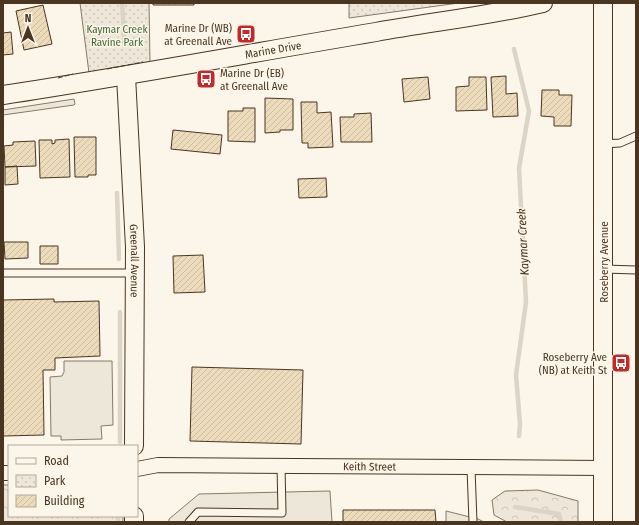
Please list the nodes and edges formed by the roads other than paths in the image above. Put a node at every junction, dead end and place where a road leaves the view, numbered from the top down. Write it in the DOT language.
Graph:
graph roads {
  1 [pos="543,3"];
  2 [pos="604,3"];
  3 [pos="126,76"];
  4 [pos="3,95"];
  5 [pos="636,136"];
  6 [pos="603,144"];
  7 [pos="604,268"];
  8 [pos="636,270"];
  9 [pos="3,273"];
  10 [pos="135,274"];
  11 [pos="134,445"];
  12 [pos="281,465"];
  13 [pos="472,468"];
  14 [pos="603,468"];
  15 [pos="138,469"];
  16 [pos="189,522"];
  17 [pos="473,522"];
  18 [pos="603,522"];
  1 -- 3 [label="street, Marine Drive"];
  2 -- 6 [label="street, Roseberry Avenue"];
  3 -- 4 [label="street, Marine Drive"];
  3 -- 10 [label="street, Greenall Avenue"];
  5 -- 6 [label="lane"];
  6 -- 7 [label="street, Roseberry Avenue"];
  7 -- 8 [label="lane"];
  7 -- 14 [label="street, Roseberry Avenue"];
  9 -- 10 [label="lane"];
  10 -- 11 [label="street, Greenall Avenue"];
  12 -- 13 [label="street, Keith Street"];
  12 -- 15 [label="street, Keith Street"];
  12 -- 16 [label="lane"];
  13 -- 14 [label="street, Keith Street"];
  13 -- 17 [label="lane"];
  14 -- 18 [label="street, Roseberry Avenue"];
}
